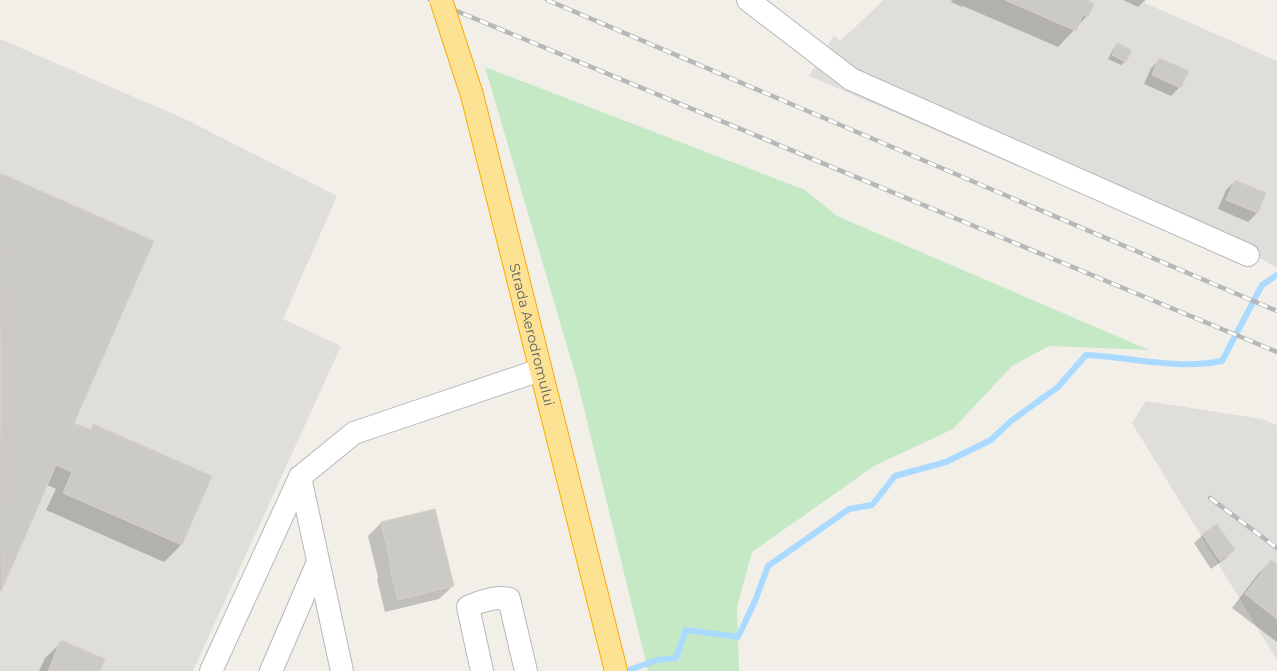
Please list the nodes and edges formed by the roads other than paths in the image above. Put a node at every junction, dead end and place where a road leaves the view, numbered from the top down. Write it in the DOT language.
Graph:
graph roads {
  1 [pos="441,0"];
  2 [pos="748,0"];
  3 [pos="1248,255"];
  4 [pos="540,370"];
  5 [pos="300,477"];
  6 [pos="318,562"];
  7 [pos="211,671"];
  8 [pos="271,671"];
  9 [pos="342,671"];
  10 [pos="482,671"];
  11 [pos="526,671"];
  12 [pos="616,671"];
  1 -- 4 [label="highway, Strada Aerodromului, bridge"];
  2 -- 3 [label="street"];
  4 -- 5 [label="street"];
  4 -- 12 [label="highway, Strada Aerodromului"];
  5 -- 6 [label="street"];
  5 -- 7 [label="street"];
  6 -- 8 [label="street"];
  6 -- 9 [label="street"];
  10 -- 11 [label="street"];
}
